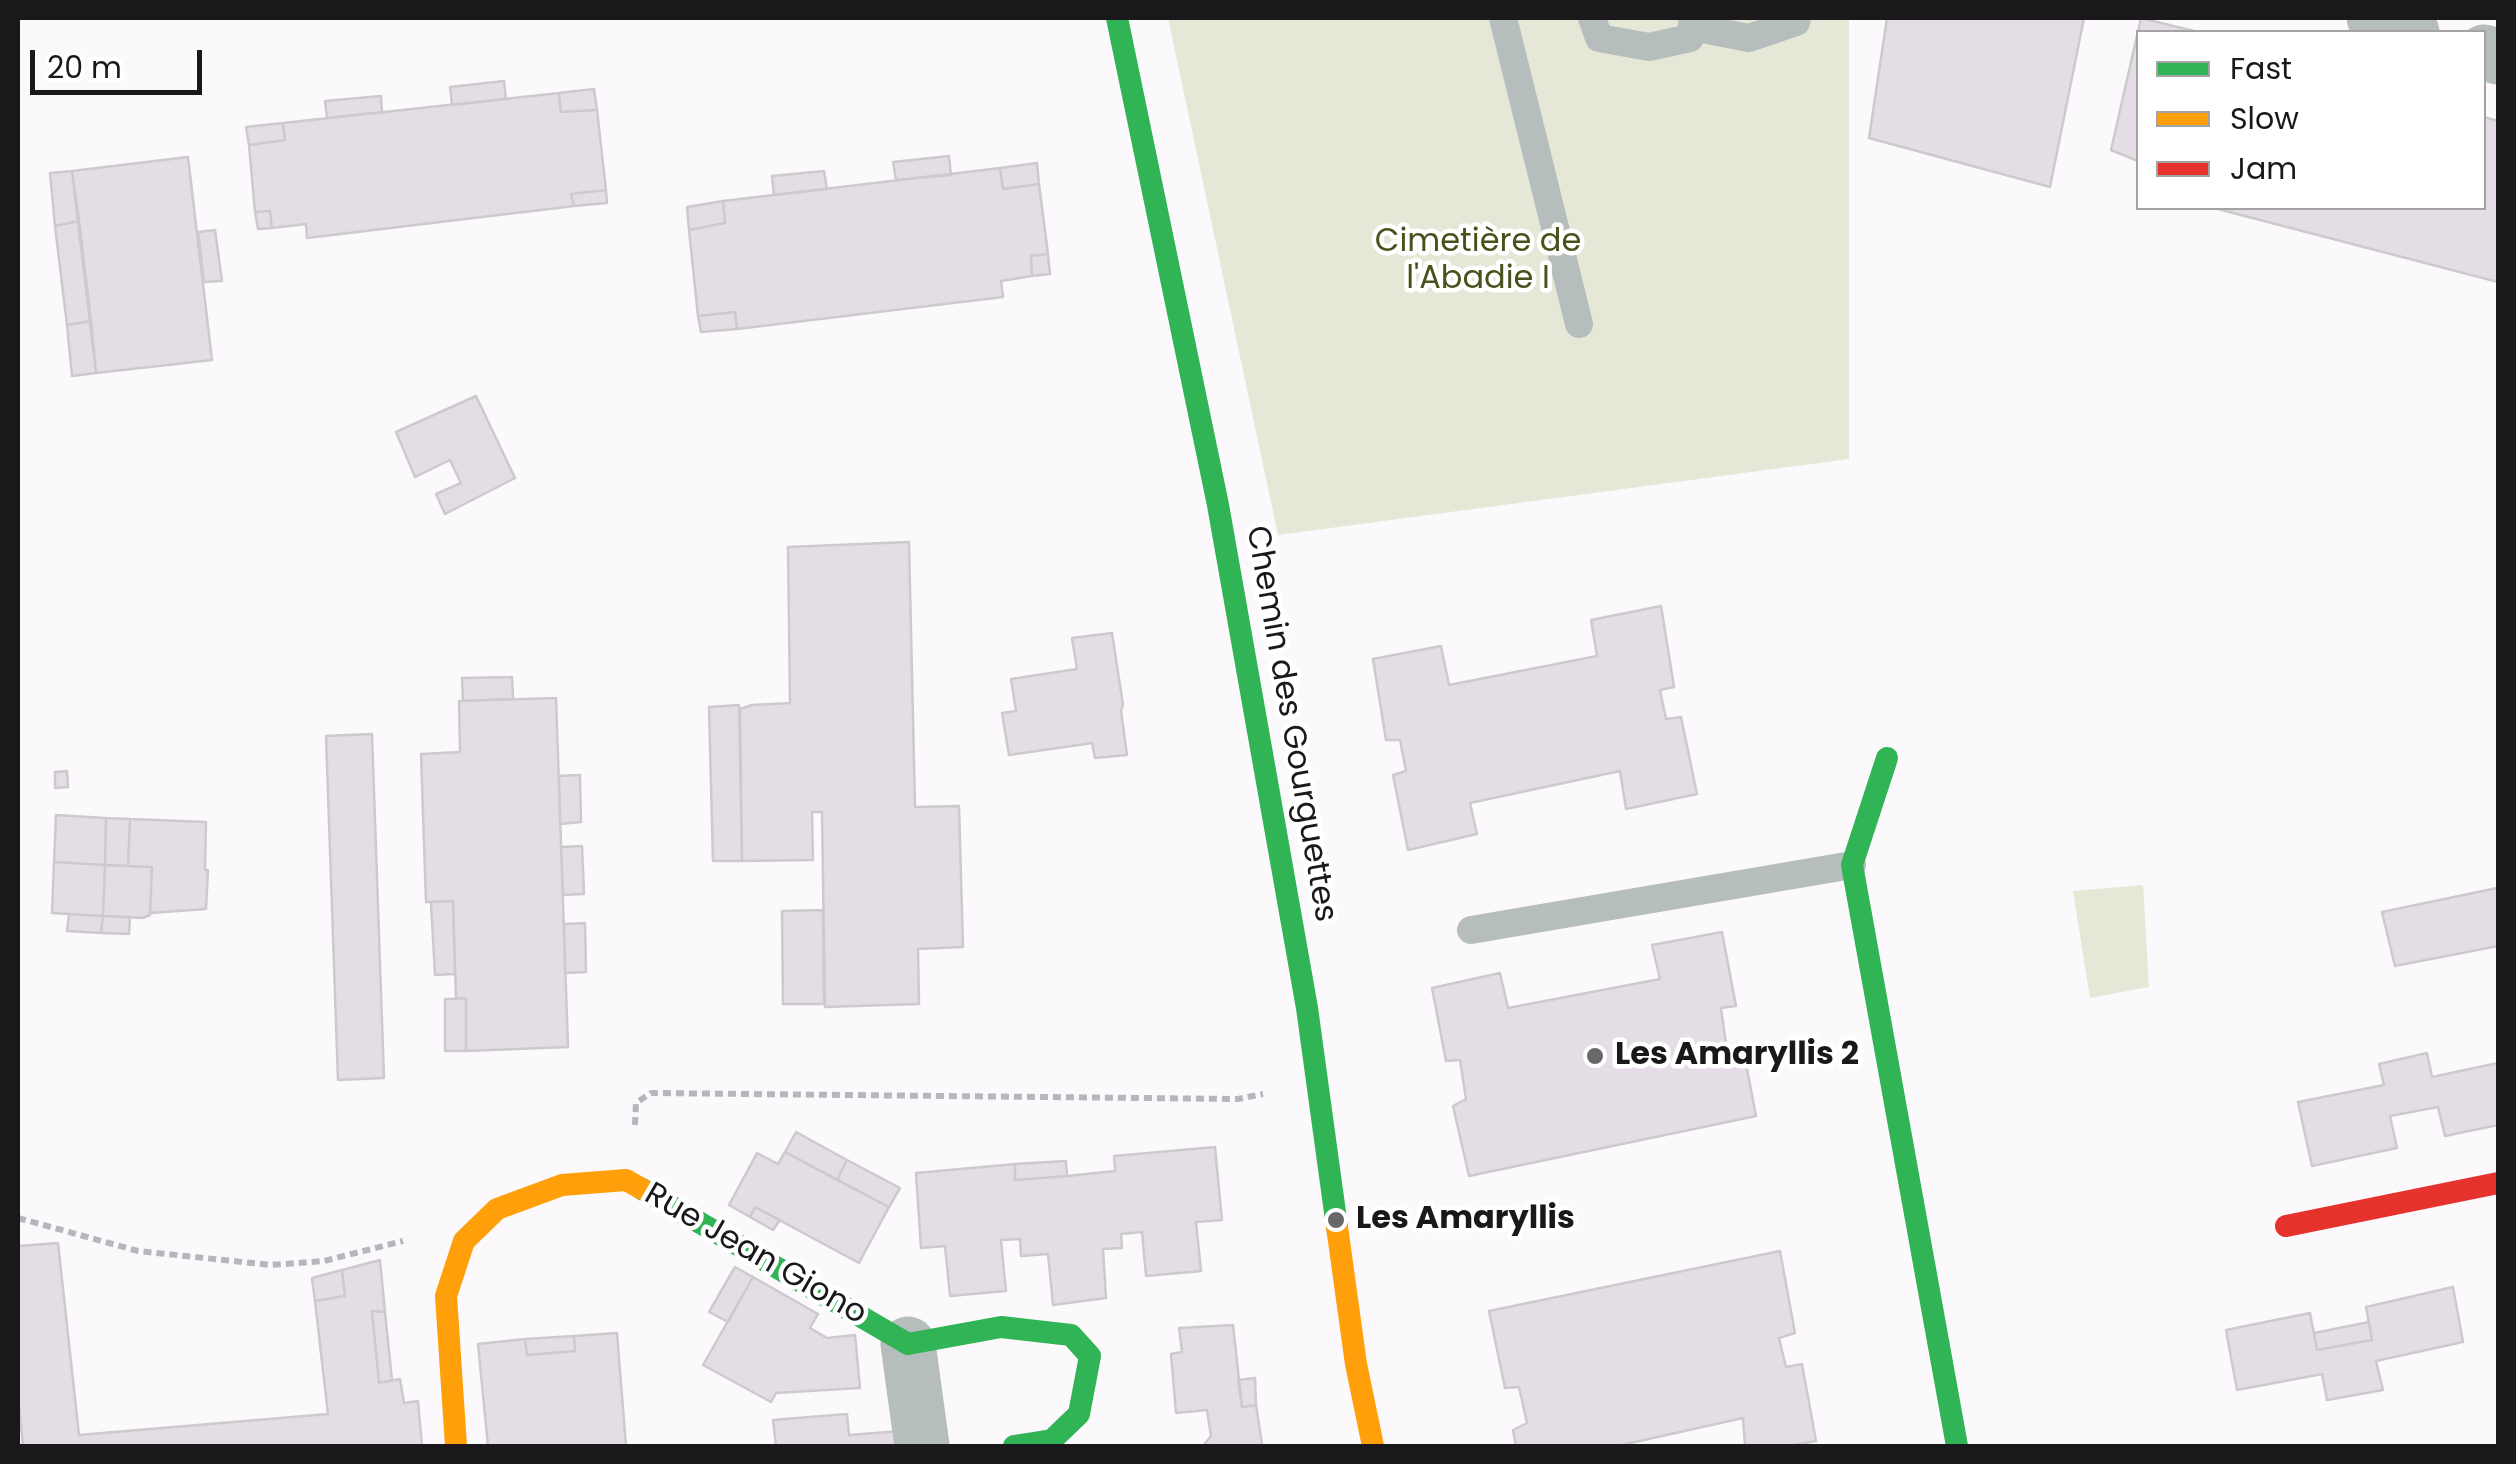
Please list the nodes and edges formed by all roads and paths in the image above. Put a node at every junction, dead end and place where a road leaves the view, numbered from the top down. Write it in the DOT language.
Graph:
graph roads {
  1 [pos="1117,18"];
  2 [pos="1503,18"];
  3 [pos="1592,18"];
  4 [pos="1796,18"];
  5 [pos="2374,18"];
  6 [pos="1692,22"];
  7 [pos="2405,30"];
  8 [pos="1579,324"];
  9 [pos="1887,758"];
  10 [pos="1852,865"];
  11 [pos="1471,930"];
  12 [pos="1318,1084"];
  13 [pos="636,1103"];
  14 [pos="2498,1183"];
  15 [pos="18,1218"];
  16 [pos="2286,1226"];
  17 [pos="464,1241"];
  18 [pos="908,1344"];
  19 [pos="456,1446"];
  20 [pos="922,1446"];
  21 [pos="1014,1446"];
  22 [pos="1373,1446"];
  23 [pos="1958,1446"];
  1 -- 12 [label="street, Chemin des Gourguettes"];
  2 -- 8 [label="lane"];
  3 -- 6 [label="lane"];
  4 -- 6 [label="lane"];
  5 -- 7 [label="street"];
  9 -- 10 [label="street"];
  10 -- 11 [label="lane"];
  10 -- 23 [label="street"];
  12 -- 13 [label="path"];
  12 -- 22 [label="street, Chemin des Gourguettes"];
  14 -- 16 [label="street"];
  15 -- 17 [label="path"];
  17 -- 18 [label="street, Rue Jean Giono"];
  17 -- 19 [label="street, Rue Jean Giono"];
  18 -- 20 [label="street"];
  18 -- 21 [label="street"];
}
